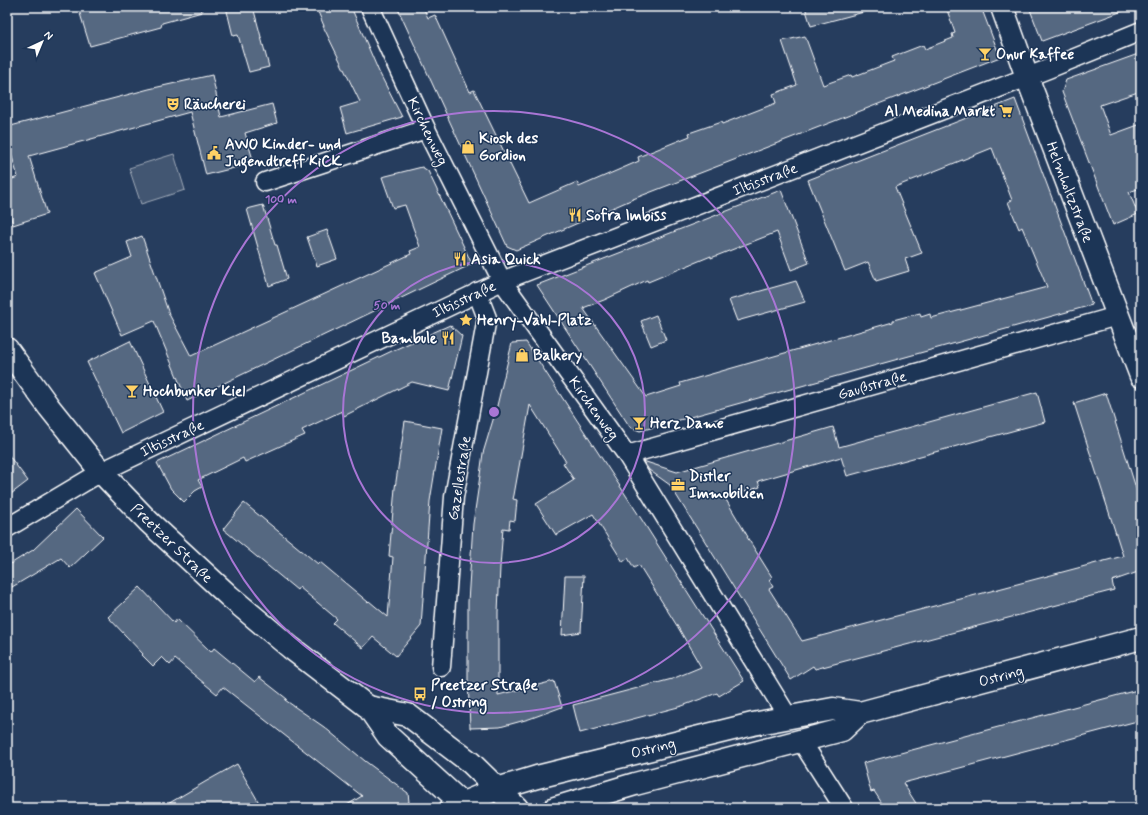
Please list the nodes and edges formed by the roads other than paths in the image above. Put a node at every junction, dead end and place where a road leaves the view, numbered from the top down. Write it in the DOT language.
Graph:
graph roads {
  1 [pos="370,7"];
  2 [pos="1002,7"];
  3 [pos="1141,31"];
  4 [pos="1027,77"];
  5 [pos="426,129"];
  6 [pos="265,182"];
  7 [pos="502,281"];
  8 [pos="477,292"];
  9 [pos="1117,316"];
  10 [pos="7,349"];
  11 [pos="1141,376"];
  12 [pos="627,455"];
  13 [pos="100,472"];
  14 [pos="7,528"];
  15 [pos="1141,638"];
  16 [pos="441,667"];
  17 [pos="368,707"];
  18 [pos="860,713"];
  19 [pos="788,718"];
  20 [pos="802,742"];
  21 [pos="497,789"];
  22 [pos="460,806"];
  23 [pos="517,808"];
  24 [pos="555,808"];
  25 [pos="844,808"];
  1 -- 5 [label="street, Kirchenweg"];
  2 -- 4 [label="main road, Helmholtzstraße"];
  3 -- 4 [label="street, Iltisstraße"];
  4 -- 7 [label="street, Iltisstraße"];
  4 -- 9 [label="main road, Helmholtzstraße"];
  5 -- 6 [label="street"];
  5 -- 7 [label="street, Kirchenweg"];
  7 -- 8 [label="street, Iltisstraße"];
  7 -- 12 [label="street, Kirchenweg"];
  8 -- 13 [label="street, Iltisstraße"];
  8 -- 16 [label="street, Gazellestraße"];
  9 -- 11 [label="main road, Helmholtzstraße"];
  9 -- 12 [label="street, Gaußstraße"];
  10 -- 13 [label="main road, Preetzer Straße"];
  12 -- 19 [label="street, Kirchenweg"];
  13 -- 14 [label="street, Iltisstraße"];
  13 -- 17 [label="main road, Preetzer Straße"];
  15 -- 18 [label="main road, Ostring"];
  17 -- 21 [label="main road, Preetzer Straße"];
  17 -- 22 [label="main road, Preetzer Straße"];
  18 -- 19 [label="main road, Ostring"];
  18 -- 20 [label="main road, Ostring"];
  19 -- 21 [label="main road, Ostring"];
  20 -- 24 [label="main road, Ostring"];
  20 -- 25 [label="street"];
  21 -- 22 [label="main road, Ostring"];
  21 -- 23 [label="main road, Preetzer Straße"];
}
